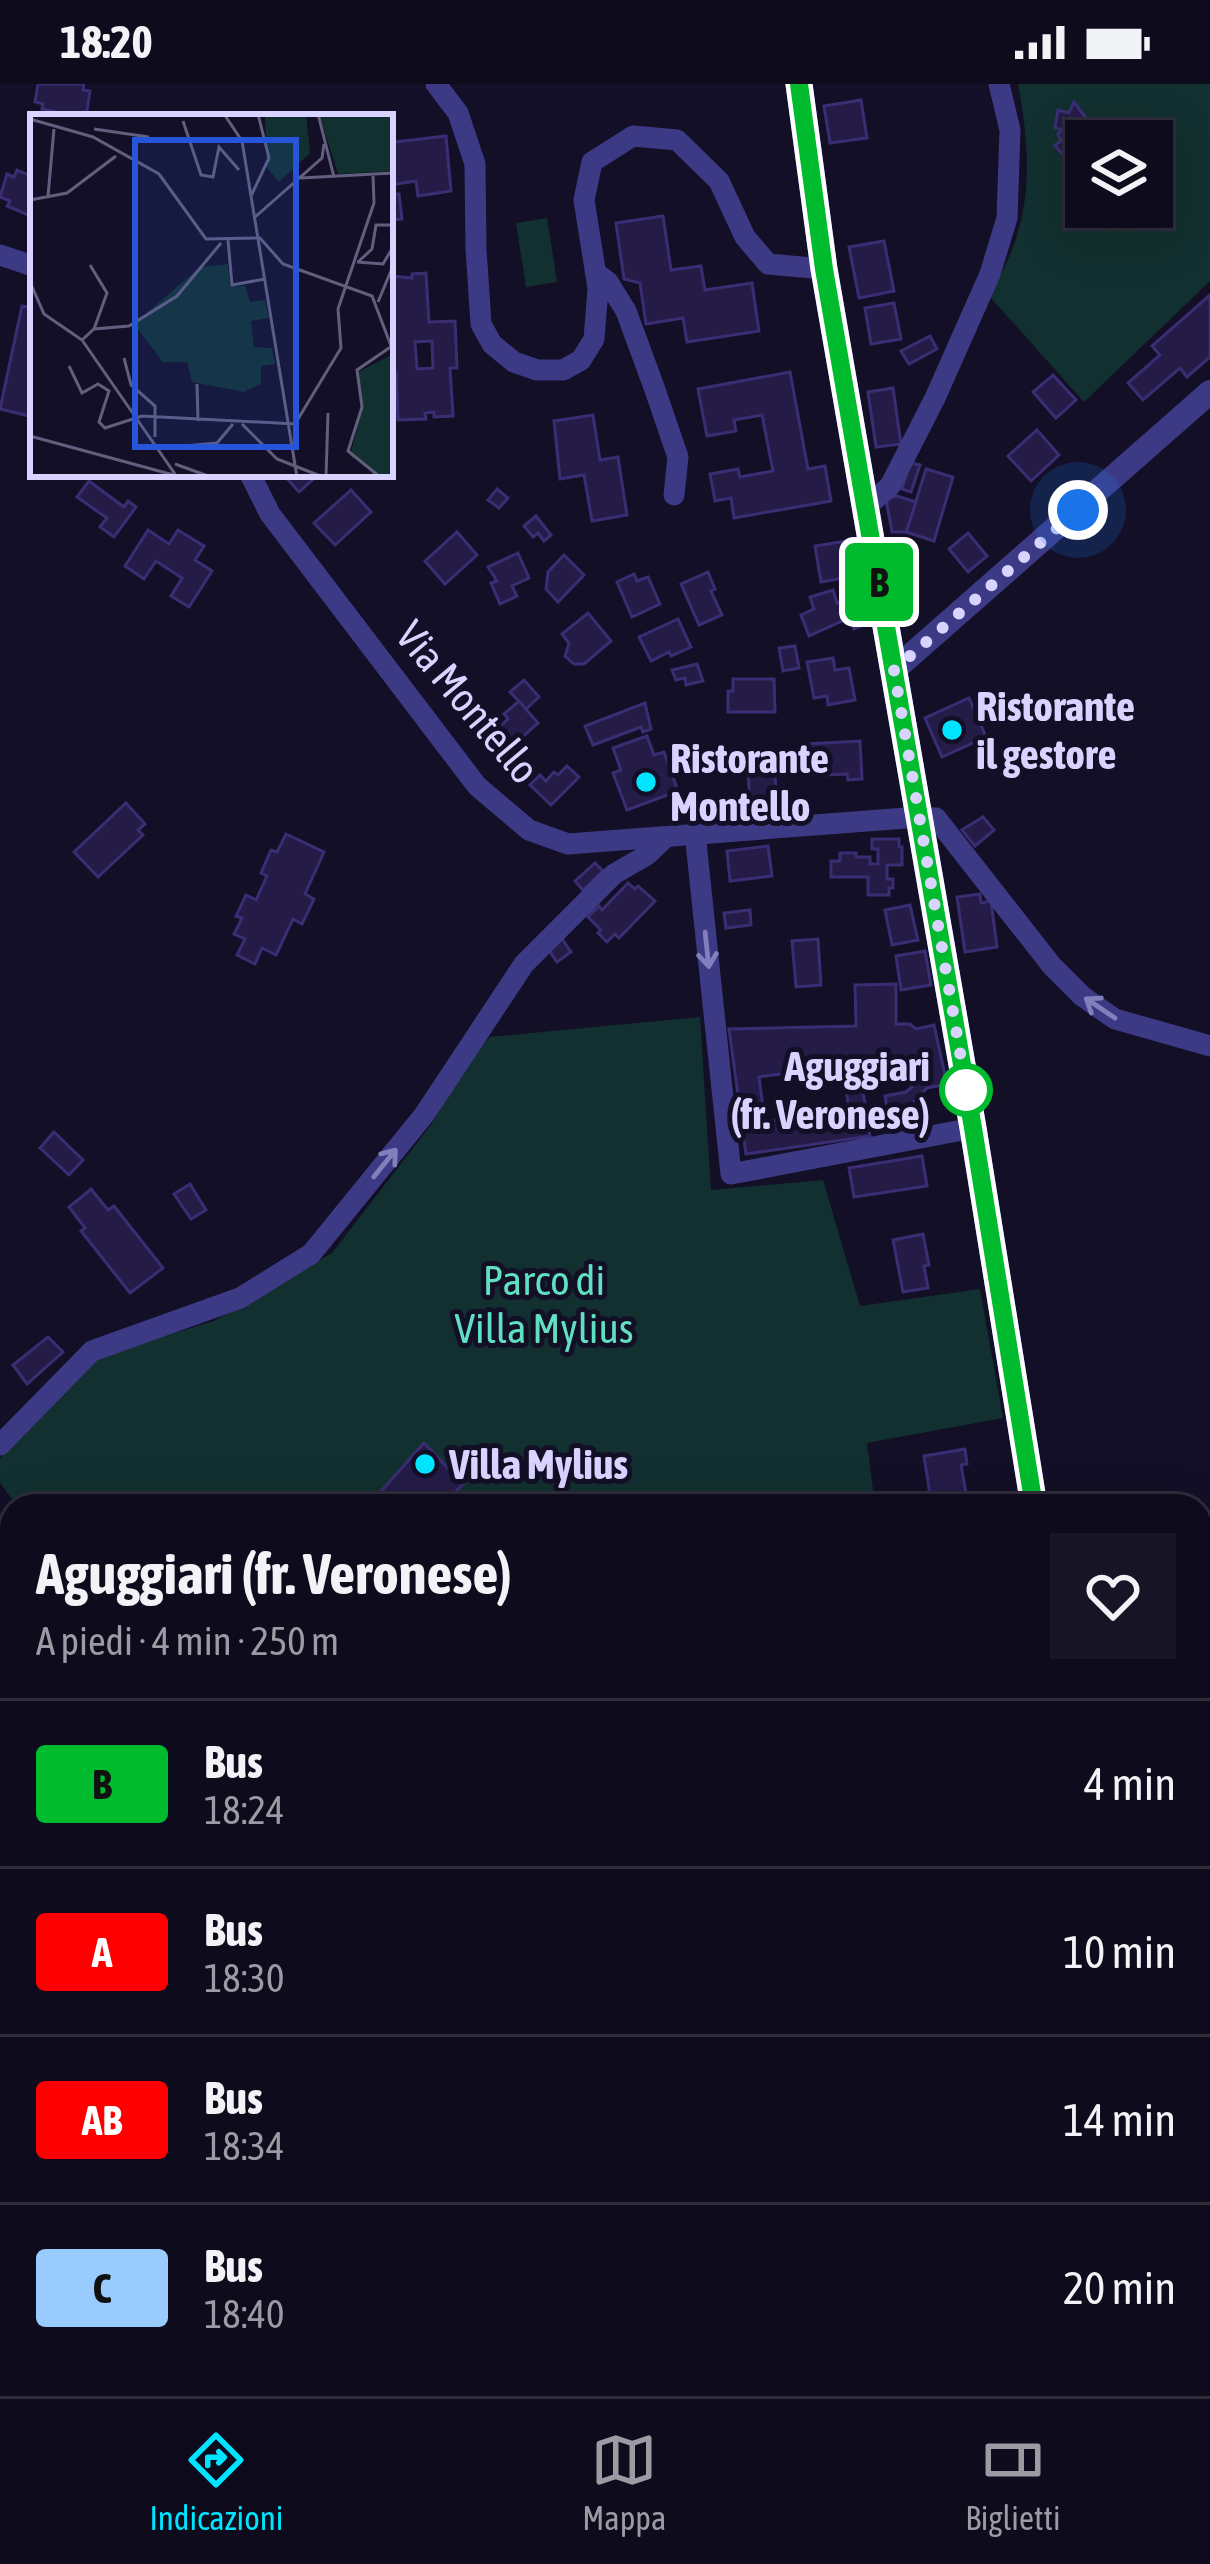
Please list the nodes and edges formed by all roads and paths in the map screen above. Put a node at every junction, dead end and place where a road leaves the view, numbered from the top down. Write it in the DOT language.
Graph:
graph roads {
  1 [pos="436,84"];
  2 [pos="799,84"];
  3 [pos="999,84"];
  4 [pos="0,254"];
  5 [pos="30,265"];
  6 [pos="824,269"];
  7 [pos="596,273"];
  8 [pos="1210,392"];
  9 [pos="252,477"];
  10 [pos="674,495"];
  11 [pos="866,507"];
  12 [pos="894,670"];
  13 [pos="919,817"];
  14 [pos="695,833"];
  15 [pos="666,837"];
  16 [pos="1210,1046"];
  17 [pos="973,1128"];
  18 [pos="0,1444"];
  19 [pos="1032,1494"];
  1 -- 7 [label="street"];
  2 -- 6 [label="main road"];
  3 -- 11 [label="street"];
  4 -- 5 [label="street"];
  6 -- 7 [label="street"];
  6 -- 11 [label="main road"];
  7 -- 10 [label="street"];
  8 -- 12 [label="street"];
  9 -- 15 [label="street, Via Montello"];
  11 -- 12 [label="main road"];
  12 -- 13 [label="main road"];
  13 -- 14 [label="street, Via Montello"];
  16 -- 13 [label="street, one-way"];
  13 -- 17 [label="main road"];
  14 -- 15 [label="street, Via Montello"];
  14 -- 17 [label="street, one-way"];
  18 -- 15 [label="street, one-way"];
  17 -- 19 [label="main road"];
}
